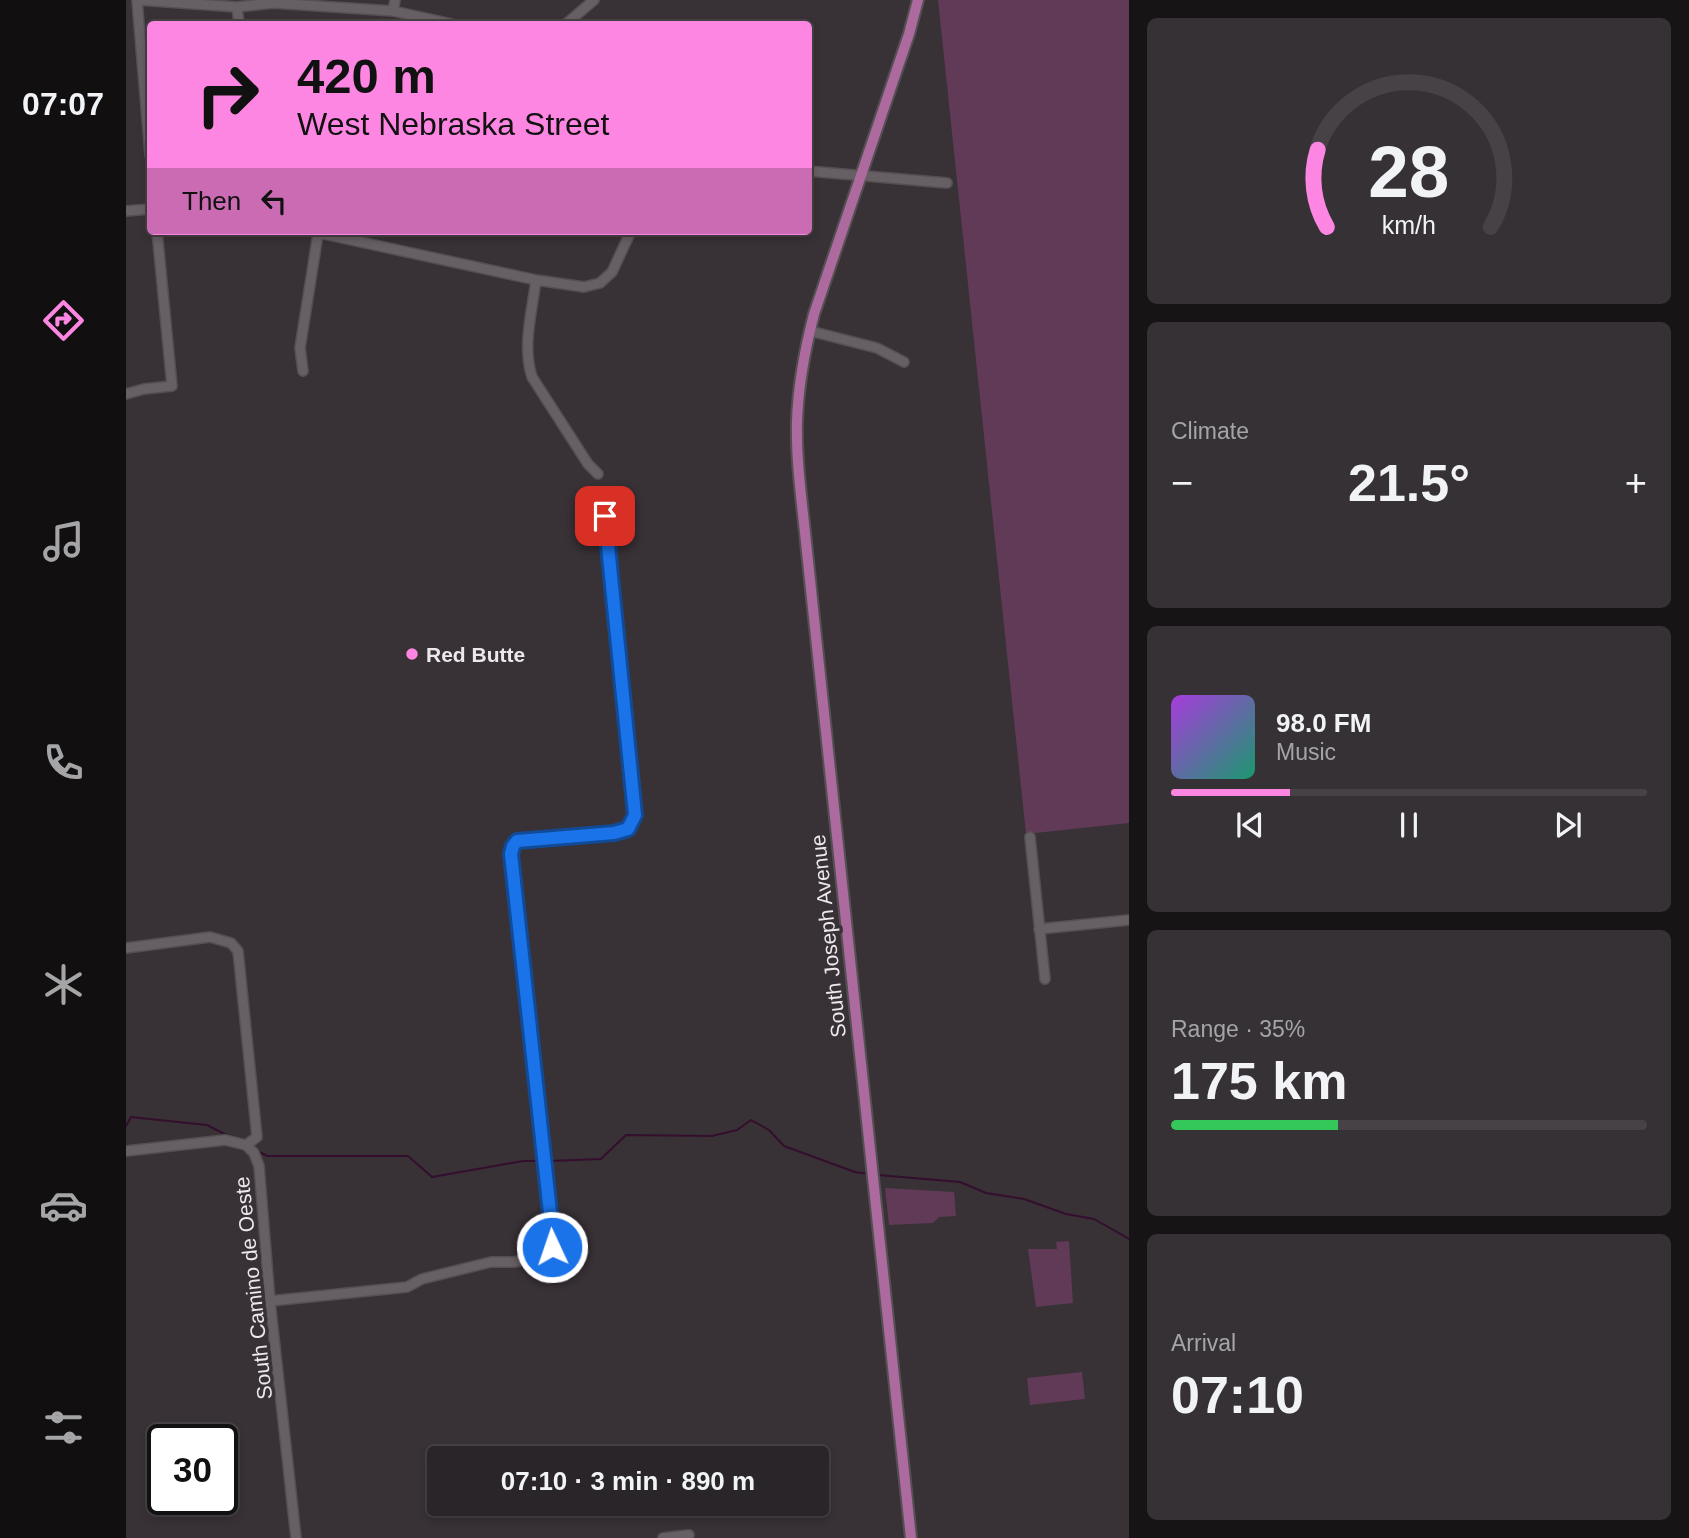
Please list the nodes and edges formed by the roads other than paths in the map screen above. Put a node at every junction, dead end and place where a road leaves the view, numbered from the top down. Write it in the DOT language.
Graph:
graph roads {
  1 [pos="138,0"];
  2 [pos="395,0"];
  3 [pos="594,0"];
  4 [pos="918,0"];
  5 [pos="237,7"];
  6 [pos="393,11"];
  7 [pos="239,21"];
  8 [pos="439,21"];
  9 [pos="570,21"];
  10 [pos="147,116"];
  11 [pos="812,170"];
  12 [pos="861,176"];
  13 [pos="947,183"];
  14 [pos="147,209"];
  15 [pos="126,211"];
  16 [pos="157,235"];
  17 [pos="314,235"];
  18 [pos="328,235"];
  19 [pos="629,235"];
  20 [pos="536,280"];
  21 [pos="810,331"];
  22 [pos="904,362"];
  23 [pos="303,371"];
  24 [pos="126,394"];
  25 [pos="598,474"];
  26 [pos="605,516"];
  27 [pos="1030,836"];
  28 [pos="1129,920"];
  29 [pos="1040,929"];
  30 [pos="126,948"];
  31 [pos="1045,979"];
  32 [pos="246,1145"];
  33 [pos="126,1152"];
  34 [pos="270,1301"];
  35 [pos="689,1535"];
  36 [pos="296,1538"];
  37 [pos="663,1538"];
  38 [pos="911,1538"];
  1 -- 5 [label="street"];
  1 -- 10 [label="street"];
  2 -- 6 [label="street"];
  3 -- 9 [label="street"];
  4 -- 12 [label="main road, South Joseph Avenue"];
  5 -- 6 [label="street"];
  5 -- 7 [label="street"];
  6 -- 8 [label="street"];
  11 -- 12 [label="street"];
  12 -- 13 [label="street"];
  12 -- 21 [label="main road, South Joseph Avenue"];
  14 -- 15 [label="street"];
  16 -- 24 [label="street"];
  17 -- 23 [label="street"];
  18 -- 20 [label="street"];
  19 -- 20 [label="street"];
  20 -- 25 [label="street"];
  21 -- 22 [label="street"];
  21 -- 38 [label="main road, South Joseph Avenue"];
  26 -- 34 [label="street"];
  27 -- 29 [label="street"];
  28 -- 29 [label="street"];
  29 -- 31 [label="street"];
  30 -- 32 [label="street, South Camino de Oeste"];
  32 -- 33 [label="street"];
  32 -- 34 [label="street, South Camino de Oeste"];
  34 -- 36 [label="street, South Camino de Oeste"];
  35 -- 37 [label="street"];
}
